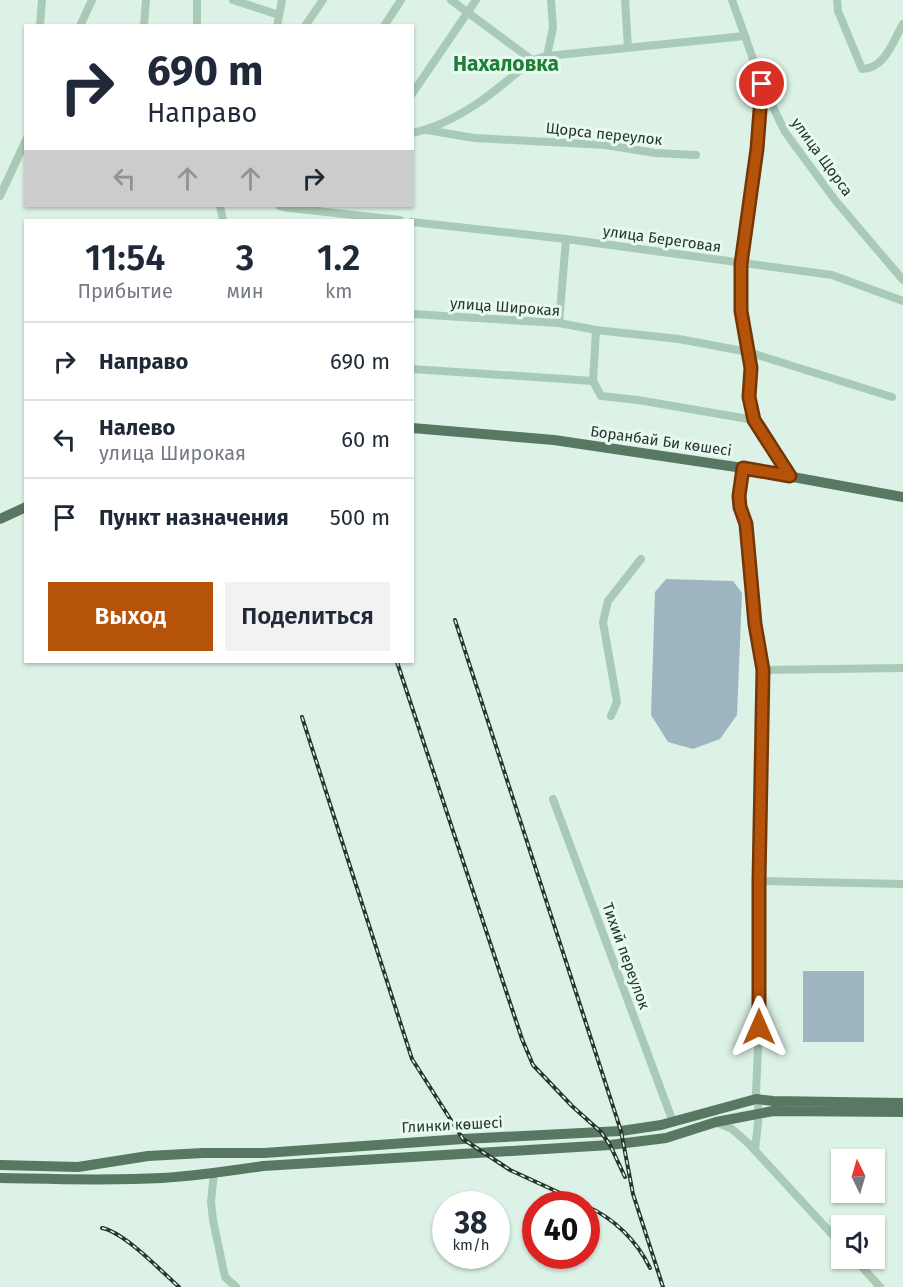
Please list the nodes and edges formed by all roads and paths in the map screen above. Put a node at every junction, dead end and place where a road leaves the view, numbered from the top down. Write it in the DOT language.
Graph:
graph roads {
  1 [pos="42,0"];
  2 [pos="92,0"];
  3 [pos="146,0"];
  4 [pos="197,0"];
  5 [pos="233,0"];
  6 [pos="282,0"];
  7 [pos="323,0"];
  8 [pos="401,0"];
  9 [pos="451,0"];
  10 [pos="476,0"];
  11 [pos="551,0"];
  12 [pos="625,0"];
  13 [pos="732,0"];
  14 [pos="837,0"];
  15 [pos="467,12"];
  16 [pos="279,15"];
  17 [pos="40,24"];
  18 [pos="81,24"];
  19 [pos="144,24"];
  20 [pos="197,24"];
  21 [pos="277,24"];
  22 [pos="305,24"];
  23 [pos="385,24"];
  24 [pos="903,24"];
  25 [pos="744,36"];
  26 [pos="628,47"];
  27 [pos="547,56"];
  28 [pos="532,60"];
  29 [pos="762,84"];
  30 [pos="414,91"];
  31 [pos="427,130"];
  32 [pos="414,133"];
  33 [pos="24,144"];
  34 [pos="696,155"];
  35 [pos="16,159"];
  36 [pos="24,161"];
  37 [pos="0,196"];
  38 [pos="284,207"];
  39 [pos="391,219"];
  40 [pos="414,222"];
  41 [pos="566,239"];
  42 [pos="741,264"];
  43 [pos="903,280"];
  44 [pos="903,301"];
  45 [pos="414,314"];
  46 [pos="559,322"];
  47 [pos="596,330"];
  48 [pos="748,352"];
  49 [pos="414,369"];
  50 [pos="593,381"];
  51 [pos="892,397"];
  52 [pos="754,420"];
  53 [pos="414,428"];
  54 [pos="743,468"];
  55 [pos="790,476"];
  56 [pos="903,497"];
  57 [pos="24,508"];
  58 [pos="0,519"];
  59 [pos="641,559"];
  60 [pos="903,668"];
  61 [pos="763,670"];
  62 [pos="611,716"];
  63 [pos="553,799"];
  64 [pos="759,881"];
  65 [pos="903,884"];
  66 [pos="756,1099"];
  67 [pos="903,1103"];
  68 [pos="903,1112"];
  69 [pos="759,1113"];
  70 [pos="673,1122"];
  71 [pos="716,1122"];
  72 [pos="656,1126"];
  73 [pos="659,1139"];
  74 [pos="399,1143"];
  75 [pos="755,1150"];
  76 [pos="203,1153"];
  77 [pos="402,1158"];
  78 [pos="120,1160"];
  79 [pos="0,1165"];
  80 [pos="212,1174"];
  81 [pos="0,1178"];
  82 [pos="117,1178"];
  83 [pos="831,1233"];
  84 [pos="864,1269"];
  85 [pos="236,1287"];
  86 [pos="880,1287"];
  1 -- 17 [label="street"];
  2 -- 18 [label="street"];
  3 -- 19 [label="street"];
  4 -- 20 [label="street"];
  5 -- 16 [label="street"];
  6 -- 16 [label="street"];
  7 -- 22 [label="street"];
  8 -- 23 [label="street"];
  9 -- 15 [label="street"];
  10 -- 15 [label="street"];
  11 -- 27 [label="street"];
  12 -- 26 [label="street"];
  13 -- 25 [label="street, улица Щорса"];
  14 -- 24 [label="street"];
  15 -- 28 [label="street"];
  15 -- 30 [label="street"];
  16 -- 21 [label="street"];
  25 -- 26 [label="street"];
  25 -- 29 [label="street, улица Щорса"];
  26 -- 27 [label="street"];
  27 -- 28 [label="street"];
  28 -- 31 [label="street"];
  29 -- 42 [label="street"];
  29 -- 43 [label="street, улица Щорса"];
  31 -- 32 [label="street"];
  31 -- 34 [label="street, Щорса переулок"];
  33 -- 35 [label="street"];
  35 -- 36 [label="street"];
  35 -- 37 [label="street"];
  38 -- 39 [label="street"];
  40 -- 41 [label="street, улица Береговая"];
  41 -- 42 [label="street, улица Береговая"];
  41 -- 46 [label="street"];
  42 -- 44 [label="street, улица Береговая"];
  42 -- 48 [label="street"];
  45 -- 46 [label="street, улица Широкая"];
  46 -- 47 [label="street, улица Широкая"];
  47 -- 48 [label="street, улица Широкая"];
  47 -- 50 [label="street"];
  48 -- 51 [label="street, улица Широкая"];
  48 -- 52 [label="street"];
  49 -- 50 [label="street"];
  50 -- 52 [label="street"];
  52 -- 55 [label="street"];
  53 -- 54 [label="main road, Боранбай Би көшесі"];
  54 -- 55 [label="main road, Боранбай Би көшесі"];
  54 -- 61 [label="street"];
  55 -- 56 [label="main road, Боранбай Би көшесі"];
  57 -- 58 [label="main road"];
  59 -- 62 [label="street"];
  60 -- 61 [label="street"];
  61 -- 64 [label="street"];
  63 -- 70 [label="street, Тихий переулок"];
  64 -- 65 [label="street"];
  64 -- 66 [label="street"];
  66 -- 67 [label="main road, Глинки көшесі"];
  66 -- 69 [label="street"];
  66 -- 70 [label="main road, Глинки көшесі"];
  68 -- 69 [label="main road, Глинки көшесі"];
  69 -- 71 [label="main road, Глинки көшесі"];
  69 -- 75 [label="street"];
  70 -- 72 [label="main road, Глинки көшесі"];
  71 -- 73 [label="main road, Глинки көшесі"];
  71 -- 75 [label="street"];
  72 -- 73 [label="street"];
  72 -- 74 [label="main road, Глинки көшесі"];
  73 -- 77 [label="main road, Глинки көшесі"];
  74 -- 76 [label="main road, Глинки көшесі"];
  74 -- 77 [label="street"];
  75 -- 83 [label="street"];
  76 -- 78 [label="main road, Глинки көшесі"];
  76 -- 80 [label="main road"];
  77 -- 80 [label="main road, Глинки көшесі"];
  78 -- 79 [label="main road, Глинки көшесі"];
  78 -- 82 [label="main road"];
  80 -- 82 [label="main road, Глинки көшесі"];
  80 -- 85 [label="street"];
  81 -- 82 [label="main road, Глинки көшесі"];
  84 -- 86 [label="street"];
}
